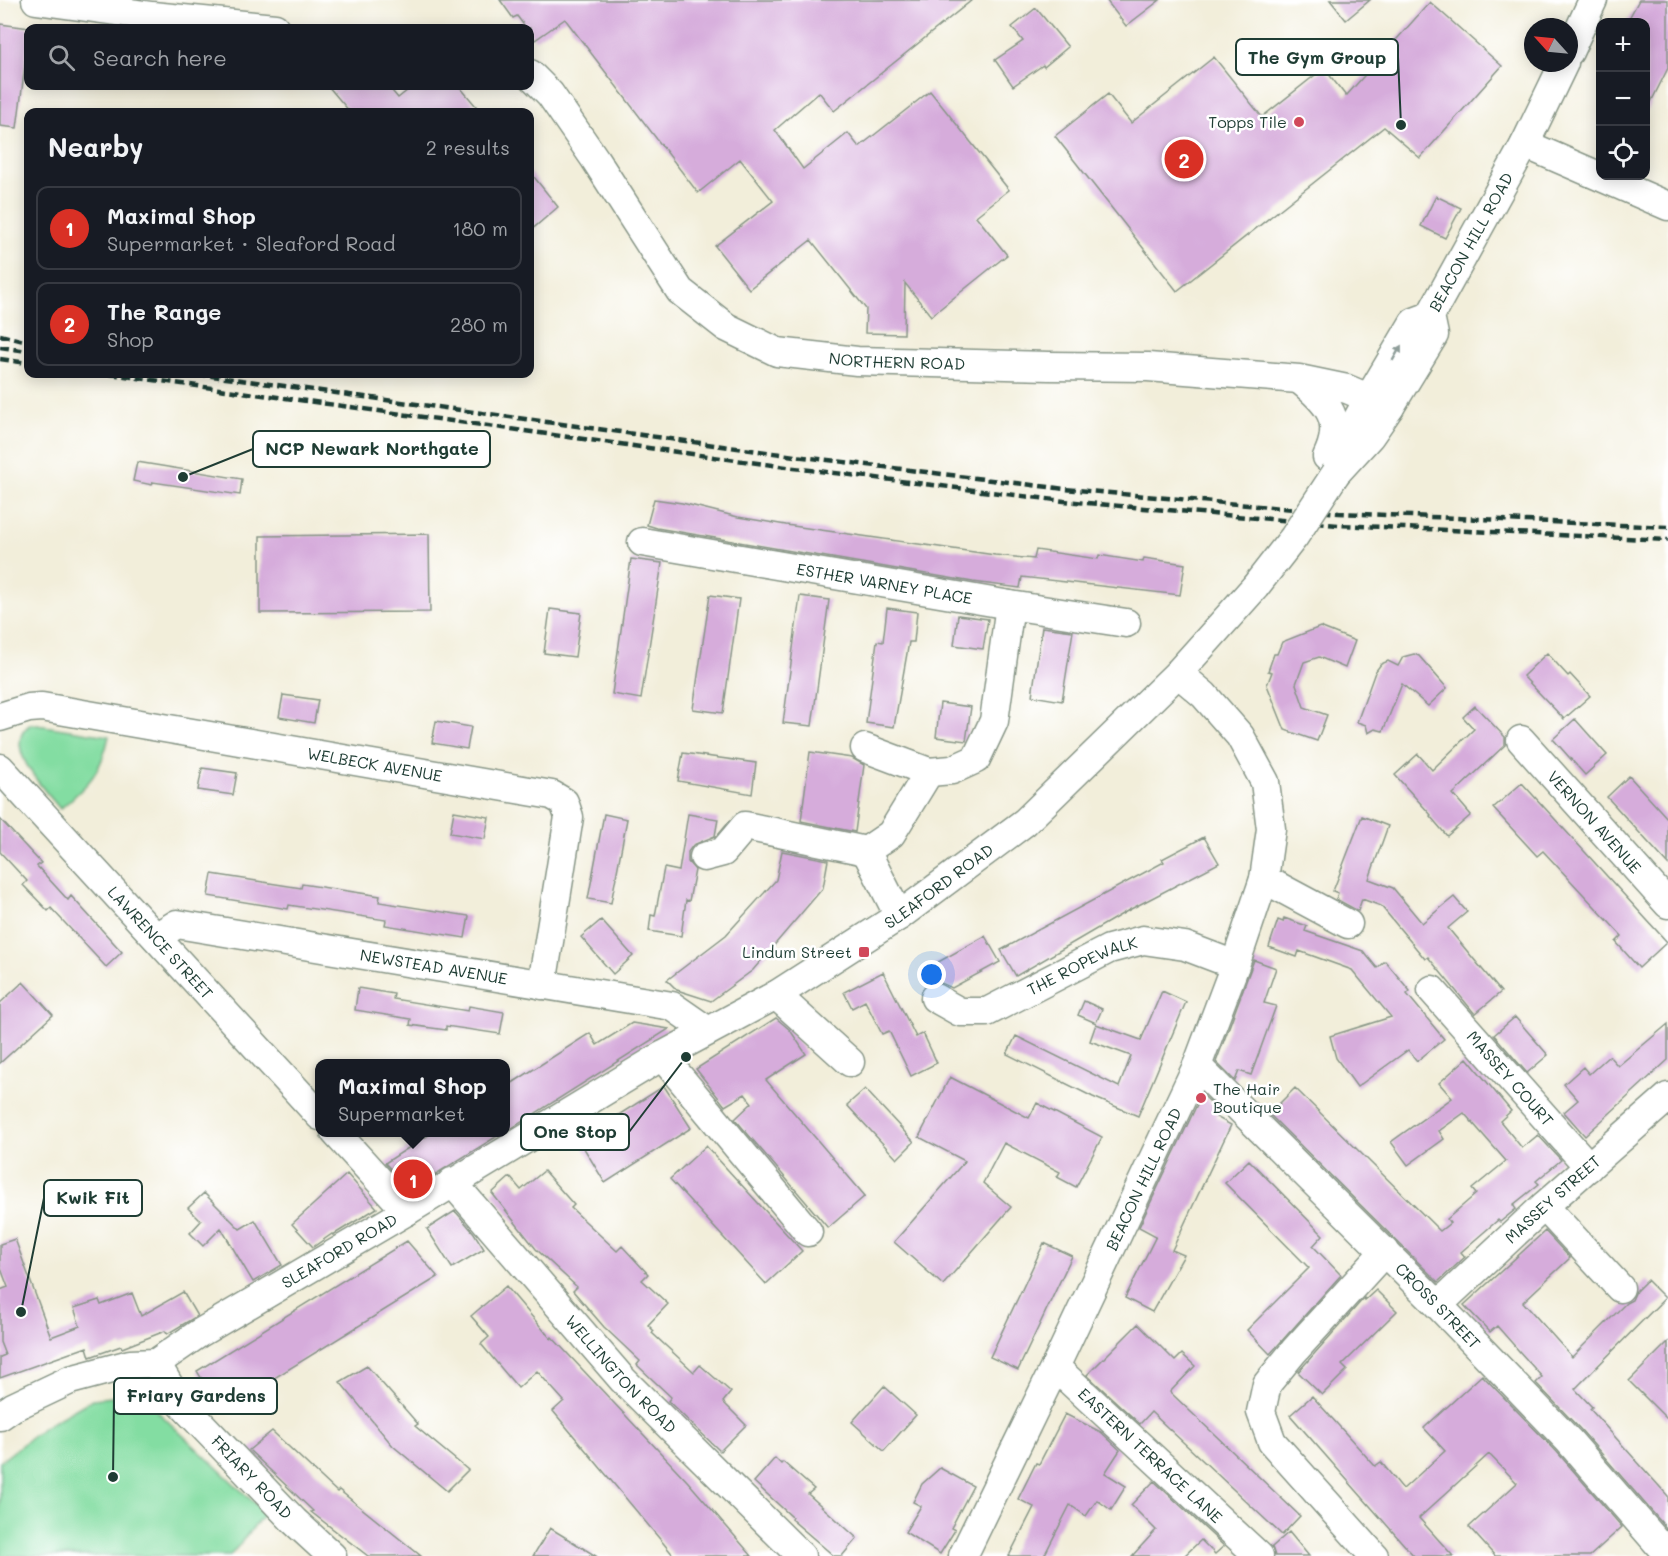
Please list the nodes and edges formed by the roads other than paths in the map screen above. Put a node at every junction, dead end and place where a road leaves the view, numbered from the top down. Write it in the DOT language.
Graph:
graph roads {
  1 [pos="36,0"];
  2 [pos="1593,0"];
  3 [pos="234,24"];
  4 [pos="1578,32"];
  5 [pos="1560,72"];
  6 [pos="534,79"];
  7 [pos="1526,144"];
  8 [pos="1668,206"];
  9 [pos="1299,379"];
  10 [pos="1380,402"];
  11 [pos="1330,468"];
  12 [pos="642,542"];
  13 [pos="1010,605"];
  14 [pos="1126,622"];
  15 [pos="1178,673"];
  16 [pos="0,717"];
  17 [pos="1521,740"];
  18 [pos="865,748"];
  19 [pos="0,768"];
  20 [pos="929,772"];
  21 [pos="866,850"];
  22 [pos="704,857"];
  23 [pos="1264,879"];
  24 [pos="1668,904"];
  25 [pos="899,916"];
  26 [pos="1348,924"];
  27 [pos="156,937"];
  28 [pos="1235,965"];
  29 [pos="542,985"];
  30 [pos="1432,990"];
  31 [pos="776,994"];
  32 [pos="935,999"];
  33 [pos="708,1031"];
  34 [pos="662,1056"];
  35 [pos="850,1062"];
  36 [pos="1197,1066"];
  37 [pos="1668,1097"];
  38 [pos="315,1111"];
  39 [pos="340,1137"];
  40 [pos="1588,1167"];
  41 [pos="453,1182"];
  42 [pos="1544,1206"];
  43 [pos="407,1211"];
  44 [pos="808,1232"];
  45 [pos="1385,1251"];
  46 [pos="1620,1288"];
  47 [pos="1438,1305"];
  48 [pos="156,1363"];
  49 [pos="1055,1367"];
  50 [pos="0,1416"];
  51 [pos="1252,1550"];
  52 [pos="1668,1555"];
  53 [pos="332,1556"];
  54 [pos="801,1556"];
  55 [pos="963,1556"];
  56 [pos="1374,1556"];
  1 -- 3 [label="street"];
  2 -- 4 [label="street"];
  5 -- 7 [label="street, BEACON HILL ROAD"];
  6 -- 9 [label="street, NORTHERN ROAD"];
  7 -- 8 [label="street"];
  7 -- 10 [label="street, BEACON HILL ROAD"];
  9 -- 10 [label="street, NORTHERN ROAD"];
  9 -- 11 [label="street"];
  10 -- 11 [label="street"];
  11 -- 15 [label="street, SLEAFORD ROAD, bridge"];
  12 -- 13 [label="street, ESTHER VARNEY PLACE"];
  13 -- 14 [label="street, ESTHER VARNEY PLACE"];
  13 -- 20 [label="street"];
  15 -- 23 [label="street, BEACON HILL ROAD"];
  15 -- 25 [label="street, SLEAFORD ROAD"];
  16 -- 29 [label="street, WELBECK AVENUE"];
  17 -- 24 [label="street, VERNON AVENUE"];
  18 -- 20 [label="street"];
  19 -- 27 [label="street, LAWRENCE STREET"];
  20 -- 21 [label="street"];
  21 -- 22 [label="street"];
  21 -- 25 [label="street"];
  23 -- 26 [label="street"];
  23 -- 28 [label="street, BEACON HILL ROAD"];
  25 -- 31 [label="street, SLEAFORD ROAD"];
  27 -- 29 [label="street, NEWSTEAD AVENUE"];
  27 -- 38 [label="street, LAWRENCE STREET"];
  28 -- 32 [label="street, THE ROPEWALK"];
  28 -- 36 [label="street, BEACON HILL ROAD"];
  29 -- 33 [label="street, NEWSTEAD AVENUE"];
  30 -- 40 [label="street, MASSEY COURT"];
  31 -- 33 [label="street, SLEAFORD ROAD"];
  31 -- 35 [label="street"];
  33 -- 34 [label="street, SLEAFORD ROAD"];
  34 -- 41 [label="street, SLEAFORD ROAD"];
  34 -- 44 [label="street"];
  36 -- 45 [label="street, CROSS STREET"];
  36 -- 49 [label="street, BEACON HILL ROAD"];
  37 -- 40 [label="street, MASSEY STREET"];
  39 -- 43 [label="street"];
  40 -- 42 [label="street, MASSEY STREET"];
  41 -- 43 [label="street, SLEAFORD ROAD"];
  41 -- 54 [label="street, WELLINGTON ROAD"];
  42 -- 46 [label="street"];
  42 -- 47 [label="street, MASSEY STREET"];
  43 -- 48 [label="street, SLEAFORD ROAD"];
  45 -- 47 [label="street, CROSS STREET"];
  45 -- 56 [label="street"];
  47 -- 52 [label="street, CROSS STREET"];
  48 -- 50 [label="street"];
  48 -- 53 [label="street, FRIARY ROAD"];
  49 -- 51 [label="street, EASTERN TERRACE LANE"];
  49 -- 55 [label="street, BEACON HILL ROAD"];
}
